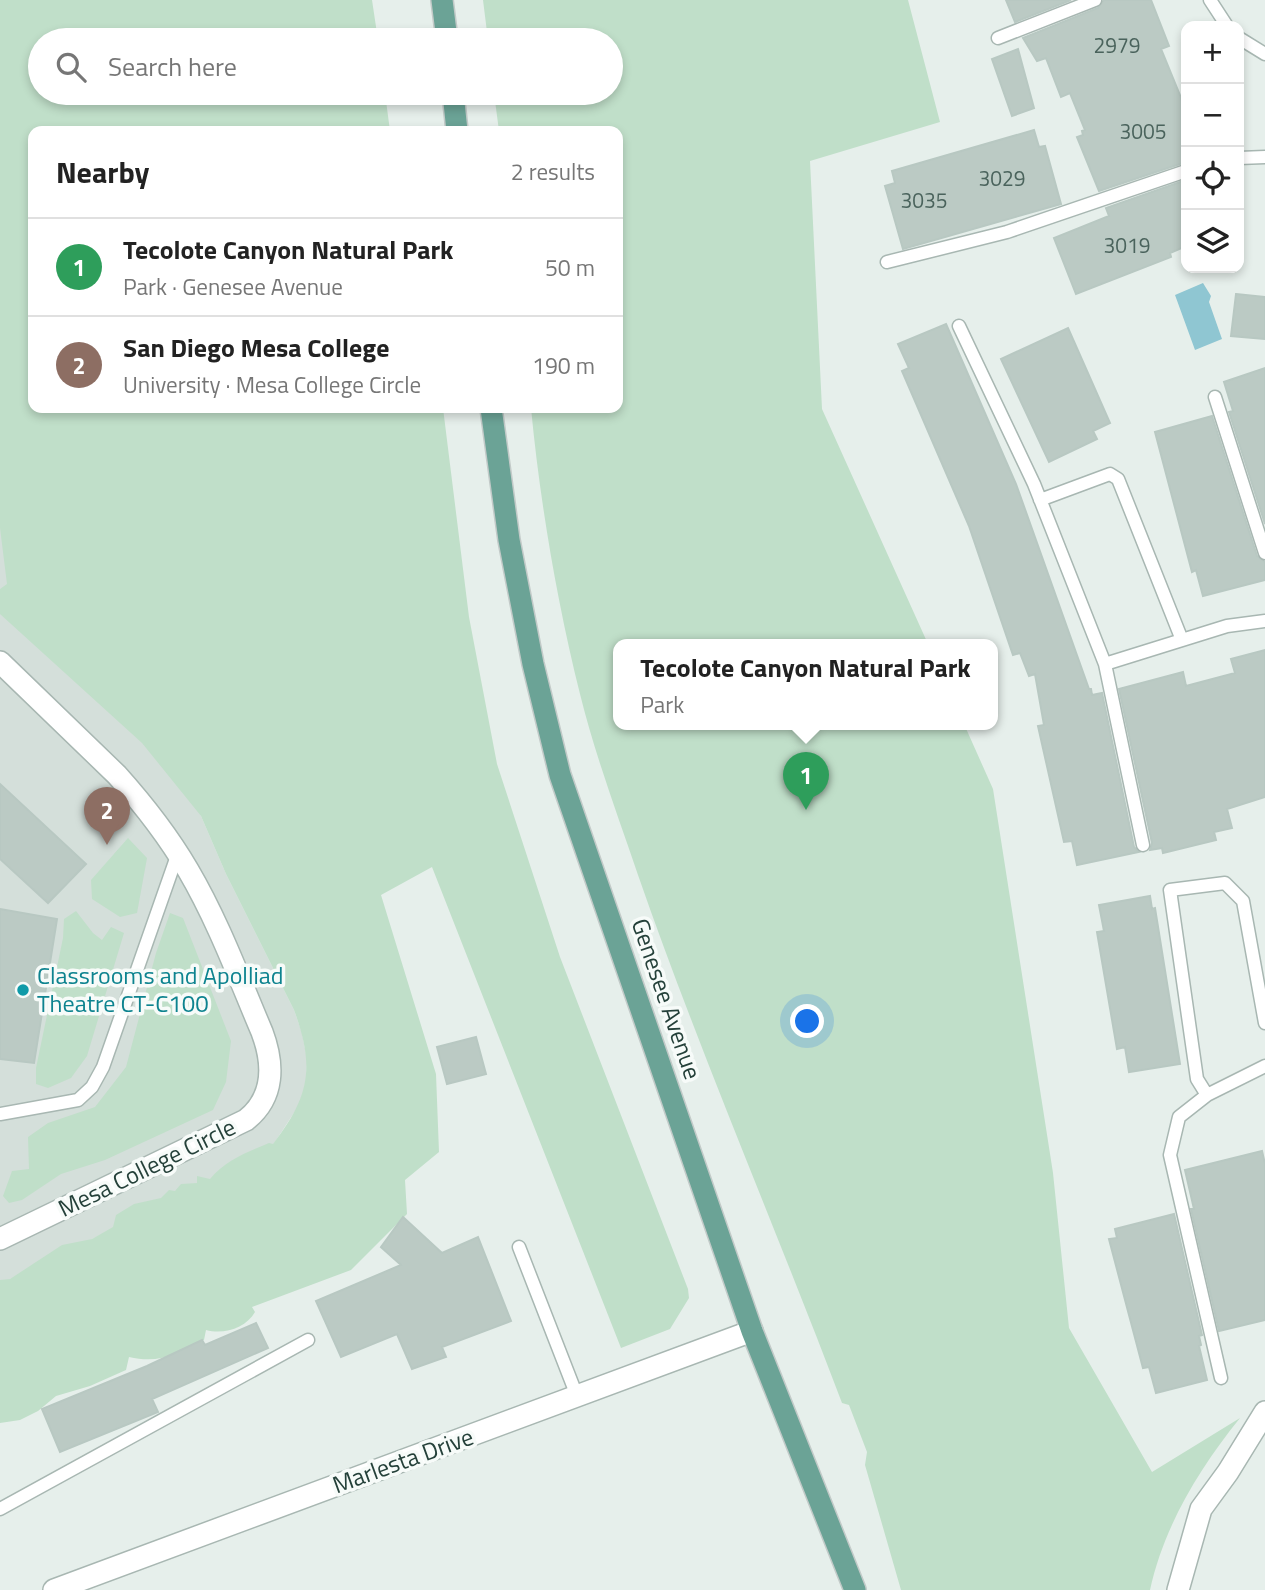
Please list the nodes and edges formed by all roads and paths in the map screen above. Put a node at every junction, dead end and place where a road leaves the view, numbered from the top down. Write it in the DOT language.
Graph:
graph roads {
  1 [pos="442,0"];
  2 [pos="1095,0"];
  3 [pos="1210,0"];
  4 [pos="1224,21"];
  5 [pos="446,28"];
  6 [pos="998,38"];
  7 [pos="1244,41"];
  8 [pos="1265,54"];
  9 [pos="454,105"];
  10 [pos="456,126"];
  11 [pos="1265,157"];
  12 [pos="1244,158"];
  13 [pos="1181,173"];
  14 [pos="887,262"];
  15 [pos="959,326"];
  16 [pos="1215,397"];
  17 [pos="492,413"];
  18 [pos="1040,500"];
  19 [pos="1265,553"];
  20 [pos="1265,621"];
  21 [pos="1182,640"];
  22 [pos="0,662"];
  23 [pos="1105,664"];
  24 [pos="1143,845"];
  25 [pos="178,853"];
  26 [pos="1265,1023"];
  27 [pos="1265,1066"];
  28 [pos="1207,1095"];
  29 [pos="0,1114"];
  30 [pos="0,1239"];
  31 [pos="519,1247"];
  32 [pos="752,1332"];
  33 [pos="308,1340"];
  34 [pos="1221,1378"];
  35 [pos="578,1396"];
  36 [pos="1265,1412"];
  37 [pos="0,1509"];
  38 [pos="54,1590"];
  39 [pos="855,1590"];
  40 [pos="1178,1590"];
  1 -- 5 [label="main road"];
  2 -- 6 [label="lane"];
  3 -- 4 [label="lane"];
  7 -- 8 [label="lane"];
  9 -- 10 [label="main road"];
  11 -- 12 [label="lane"];
  13 -- 14 [label="lane"];
  15 -- 18 [label="lane"];
  16 -- 19 [label="lane"];
  17 -- 32 [label="main road, Genesee Avenue"];
  18 -- 21 [label="lane"];
  18 -- 23 [label="lane"];
  20 -- 21 [label="lane"];
  21 -- 23 [label="lane"];
  22 -- 25 [label="street, Mesa College Circle"];
  23 -- 24 [label="lane"];
  25 -- 29 [label="lane"];
  25 -- 30 [label="street, Mesa College Circle"];
  26 -- 28 [label="lane"];
  27 -- 28 [label="lane"];
  28 -- 34 [label="lane"];
  31 -- 35 [label="lane"];
  32 -- 35 [label="street, Marlesta Drive"];
  32 -- 39 [label="main road, Genesee Avenue"];
  33 -- 37 [label="lane"];
  35 -- 38 [label="street, Marlesta Drive"];
  36 -- 40 [label="street"];
}
